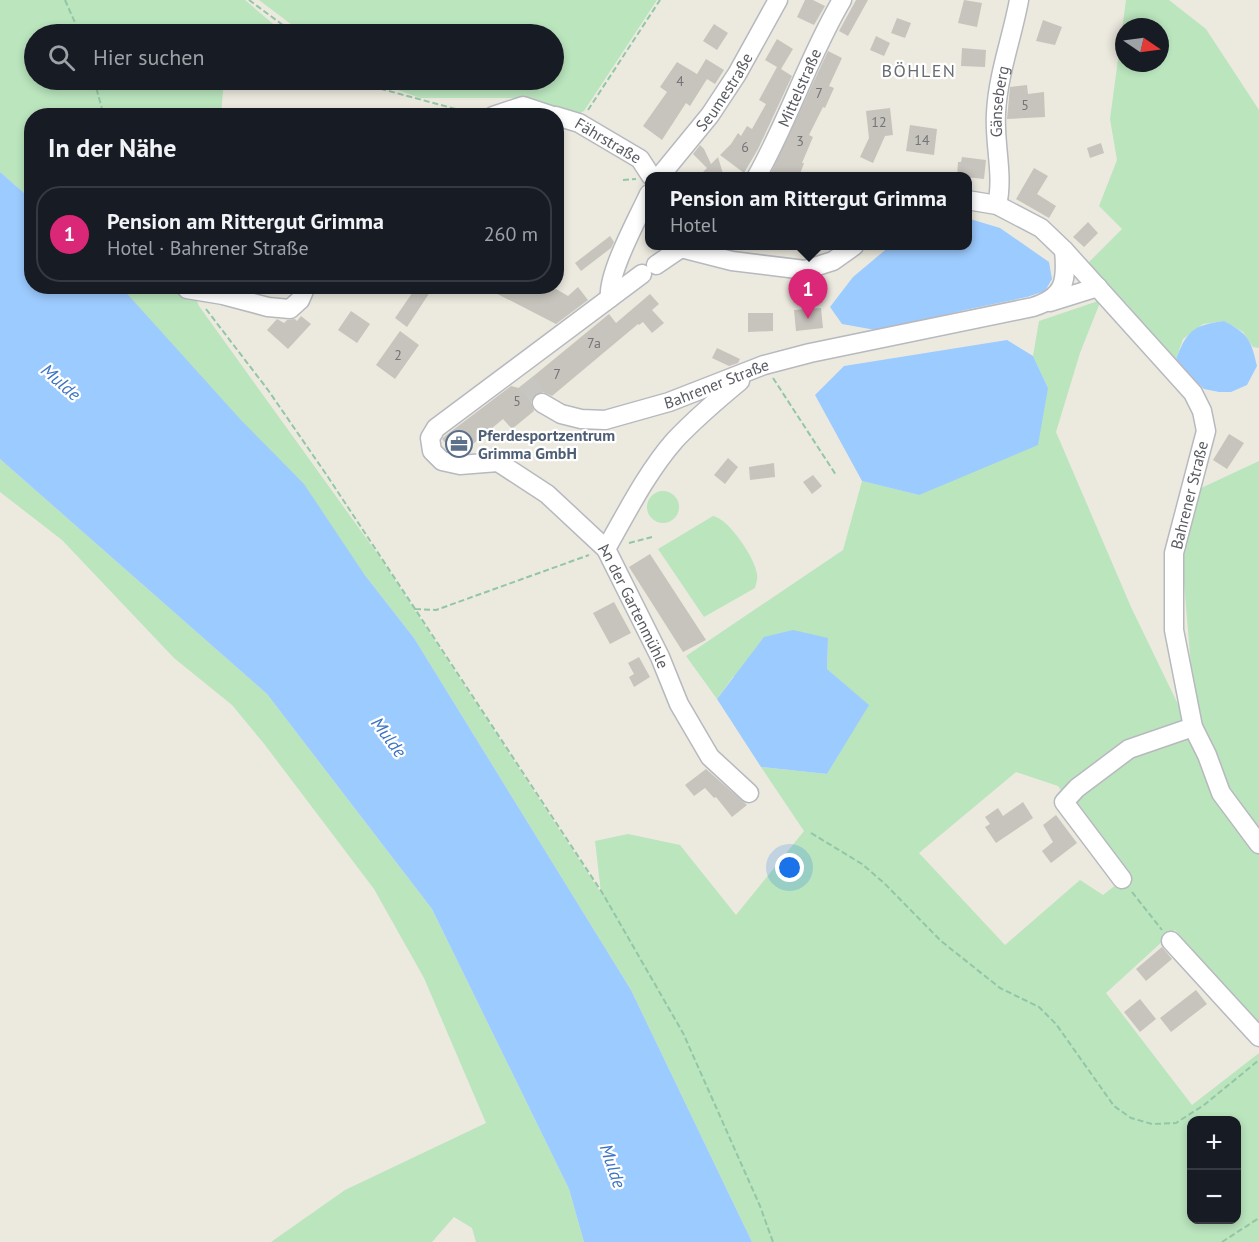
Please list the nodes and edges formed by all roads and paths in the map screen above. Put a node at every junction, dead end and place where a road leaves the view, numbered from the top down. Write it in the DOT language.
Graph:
graph roads {
  1 [pos="65,0"];
  2 [pos="249,0"];
  3 [pos="660,0"];
  4 [pos="778,0"];
  5 [pos="842,0"];
  6 [pos="1019,0"];
  7 [pos="76,24"];
  8 [pos="281,24"];
  9 [pos="97,90"];
  10 [pos="385,90"];
  11 [pos="102,108"];
  12 [pos="451,108"];
  13 [pos="564,119"];
  14 [pos="579,123"];
  15 [pos="648,172"];
  16 [pos="664,172"];
  17 [pos="760,172"];
  18 [pos="972,201"];
  19 [pos="645,203"];
  20 [pos="997,206"];
  21 [pos="676,250"];
  22 [pos="695,250"];
  23 [pos="849,250"];
  24 [pos="1064,250"];
  25 [pos="1098,288"];
  26 [pos="217,294"];
  27 [pos="303,294"];
  28 [pos="610,298"];
  29 [pos="1048,302"];
  30 [pos="206,309"];
  31 [pos="757,369"];
  32 [pos="543,403"];
  33 [pos="836,475"];
  34 [pos="606,549"];
  35 [pos="413,609"];
  36 [pos="1194,727"];
  37 [pos="749,793"];
  38 [pos="811,833"];
  39 [pos="1259,844"];
  40 [pos="1122,879"];
  41 [pos="1171,941"];
  42 [pos="1259,1037"];
  43 [pos="1259,1060"];
  44 [pos="1259,1218"];
  45 [pos="773,1242"];
  46 [pos="1222,1242"];
  1 -- 7 [label="path"];
  2 -- 8 [label="path"];
  3 -- 14 [label="path"];
  4 -- 16 [label="street, Seumestraße"];
  5 -- 17 [label="street, Mittelstraße"];
  6 -- 20 [label="street, Gänseberg"];
  9 -- 11 [label="path"];
  10 -- 12 [label="path"];
  13 -- 14 [label="street, Fährstraße"];
  14 -- 15 [label="street, Fährstraße"];
  18 -- 20 [label="street, Bahrener Straße"];
  19 -- 28 [label="street"];
  20 -- 24 [label="street, Bahrener Straße"];
  21 -- 28 [label="street"];
  22 -- 23 [label="street"];
  24 -- 25 [label="street, Bahrener Straße"];
  24 -- 29 [label="street"];
  25 -- 29 [label="street, Bahrener Straße"];
  25 -- 36 [label="street, Bahrener Straße"];
  26 -- 27 [label="street"];
  28 -- 34 [label="street"];
  29 -- 31 [label="street, Bahrener Straße"];
  30 -- 35 [label="path"];
  31 -- 32 [label="street, Bahrener Straße"];
  31 -- 33 [label="path"];
  31 -- 34 [label="street, An der Gartenmühle"];
  34 -- 35 [label="path"];
  34 -- 37 [label="street, An der Gartenmühle"];
  35 -- 45 [label="path"];
  36 -- 39 [label="street, Bahrener Straße"];
  36 -- 40 [label="street"];
  38 -- 43 [label="path"];
  40 -- 41 [label="path"];
  41 -- 42 [label="street"];
  44 -- 46 [label="path"];
}
